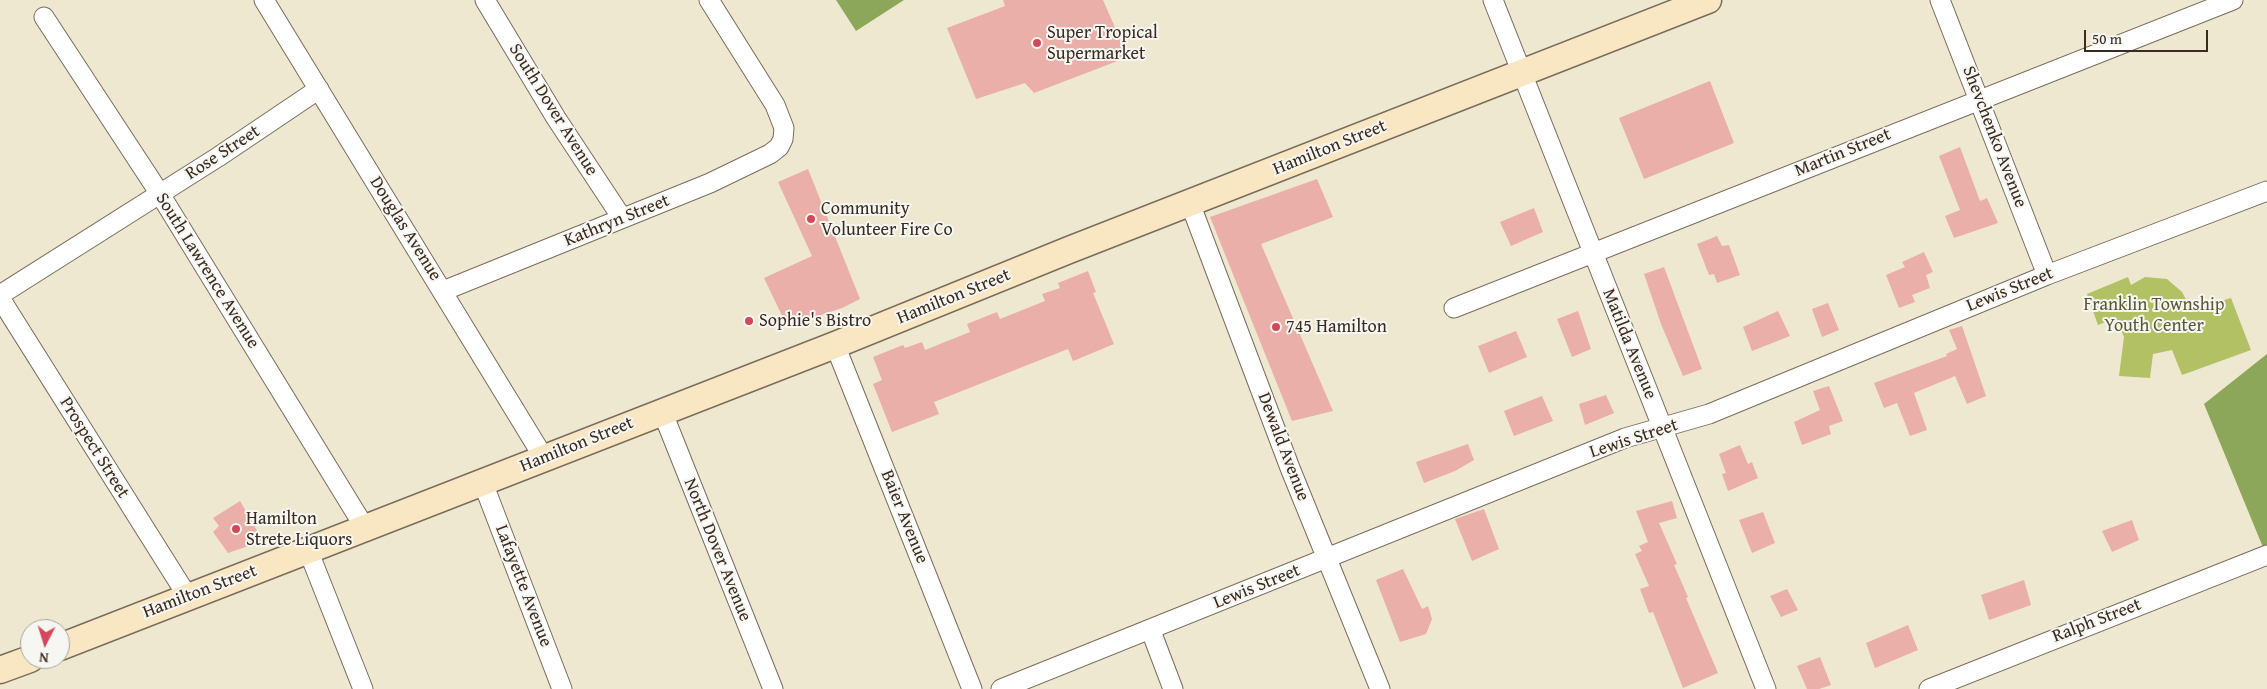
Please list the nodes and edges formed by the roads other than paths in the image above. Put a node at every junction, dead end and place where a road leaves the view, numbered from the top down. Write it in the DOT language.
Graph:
graph roads {
  1 [pos="264,0"];
  2 [pos="485,0"];
  3 [pos="709,0"];
  4 [pos="1493,0"];
  5 [pos="1708,0"];
  6 [pos="1940,0"];
  7 [pos="2233,0"];
  8 [pos="44,17"];
  9 [pos="1522,72"];
  10 [pos="319,89"];
  11 [pos="1980,99"];
  12 [pos="2267,191"];
  13 [pos="160,194"];
  14 [pos="1190,203"];
  15 [pos="622,218"];
  16 [pos="1592,253"];
  17 [pos="2047,275"];
  18 [pos="443,290"];
  19 [pos="0,297"];
  20 [pos="1454,308"];
  21 [pos="835,345"];
  22 [pos="662,411"];
  23 [pos="1663,428"];
  24 [pos="544,458"];
  25 [pos="483,483"];
  26 [pos="365,528"];
  27 [pos="308,550"];
  28 [pos="2267,555"];
  29 [pos="1327,559"];
  30 [pos="188,597"];
  31 [pos="1150,630"];
  32 [pos="70,643"];
  33 [pos="363,689"];
  34 [pos="562,689"];
  35 [pos="773,689"];
  36 [pos="972,689"];
  37 [pos="1001,689"];
  38 [pos="1173,689"];
  39 [pos="1380,689"];
  40 [pos="1766,689"];
  41 [pos="1929,689"];
  1 -- 10 [label="street, Douglas Avenue"];
  2 -- 15 [label="street, South Dover Avenue"];
  3 -- 15 [label="street, Kathryn Street"];
  4 -- 9 [label="street, Matilda Avenue"];
  5 -- 9 [label="street, Hamilton Street"];
  6 -- 11 [label="street, Shevchenko Avenue"];
  7 -- 11 [label="street, Martin Street"];
  8 -- 13 [label="street, South Lawrence Avenue"];
  9 -- 14 [label="street, Hamilton Street"];
  9 -- 16 [label="street, Matilda Avenue"];
  10 -- 13 [label="street, Rose Street"];
  10 -- 18 [label="street, Douglas Avenue"];
  11 -- 16 [label="street, Martin Street"];
  11 -- 17 [label="street, Shevchenko Avenue"];
  12 -- 17 [label="street, Lewis Street"];
  13 -- 19 [label="street, Rose Street"];
  13 -- 26 [label="street, South Lawrence Avenue"];
  14 -- 21 [label="street, Hamilton Street"];
  14 -- 29 [label="street, Dewald Avenue"];
  15 -- 18 [label="street, Kathryn Street"];
  16 -- 20 [label="street, Martin Street"];
  16 -- 23 [label="street, Matilda Avenue"];
  17 -- 23 [label="street, Lewis Street"];
  18 -- 24 [label="street, Douglas Avenue"];
  19 -- 30 [label="street, Prospect Street"];
  21 -- 22 [label="street, Hamilton Street"];
  21 -- 36 [label="street, Baier Avenue"];
  22 -- 24 [label="street, Hamilton Street"];
  22 -- 35 [label="street, North Dover Avenue"];
  23 -- 29 [label="street, Lewis Street"];
  23 -- 40 [label="street, Matilda Avenue"];
  24 -- 25 [label="street, Hamilton Street"];
  25 -- 26 [label="street, Hamilton Street"];
  25 -- 34 [label="street, Lafayette Avenue"];
  26 -- 27 [label="street, Hamilton Street"];
  27 -- 30 [label="street, Hamilton Street"];
  27 -- 33 [label="street"];
  28 -- 41 [label="street, Ralph Street"];
  29 -- 31 [label="street, Lewis Street"];
  29 -- 39 [label="street, Dewald Avenue"];
  30 -- 32 [label="street, Hamilton Street"];
  31 -- 37 [label="street, Lewis Street"];
  31 -- 38 [label="street"];
}
